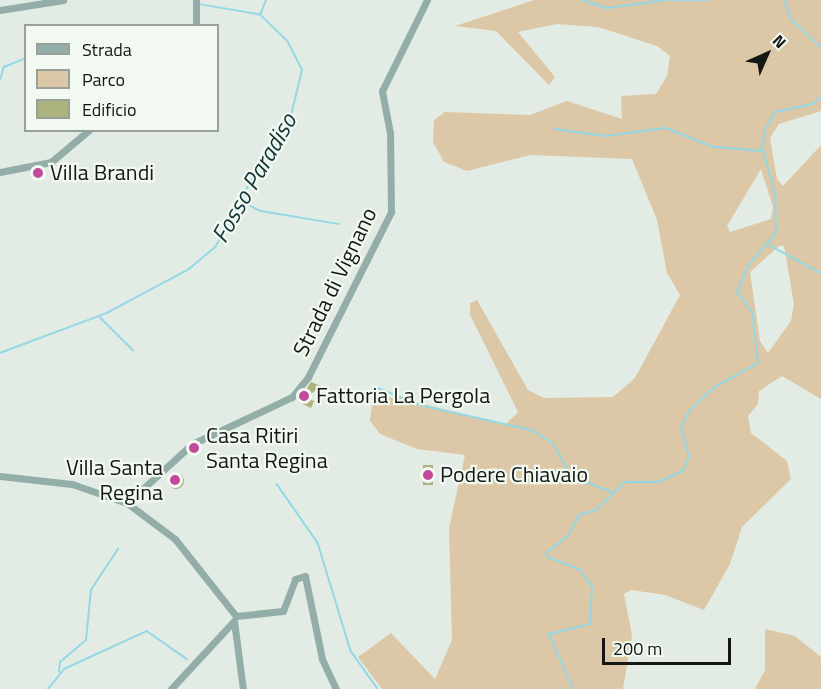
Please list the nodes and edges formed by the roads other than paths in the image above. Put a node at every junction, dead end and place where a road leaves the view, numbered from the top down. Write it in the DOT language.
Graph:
graph roads {
  1 [pos="63,0"];
  2 [pos="196,0"];
  3 [pos="427,0"];
  4 [pos="0,10"];
  5 [pos="196,24"];
  6 [pos="87,132"];
  7 [pos="0,172"];
  8 [pos="0,476"];
  9 [pos="127,503"];
  10 [pos="234,619"];
  11 [pos="171,689"];
  12 [pos="243,689"];
  13 [pos="336,689"];
  1 -- 4 [label="street"];
  2 -- 5 [label="street"];
  3 -- 9 [label="street, Strada di Vignano"];
  6 -- 7 [label="street"];
  8 -- 9 [label="street"];
  9 -- 10 [label="street"];
  10 -- 11 [label="street"];
  10 -- 12 [label="street"];
  10 -- 13 [label="street"];
}
